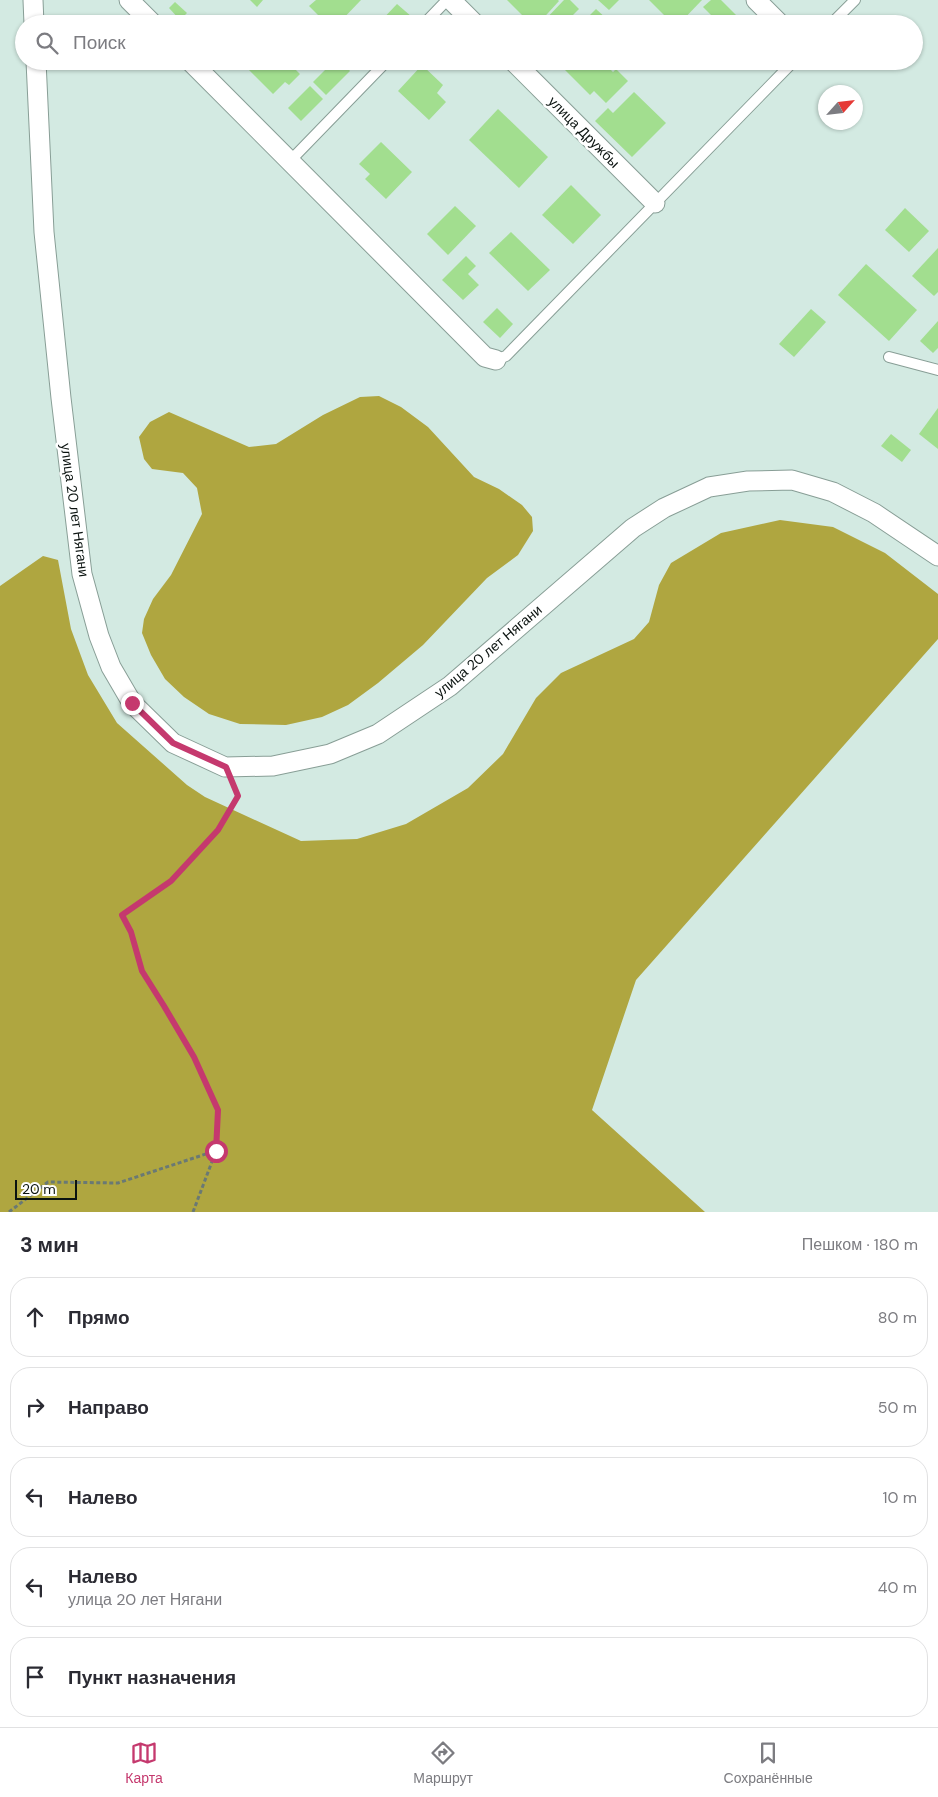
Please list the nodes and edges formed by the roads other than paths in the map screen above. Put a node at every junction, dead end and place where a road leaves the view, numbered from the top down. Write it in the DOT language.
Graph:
graph roads {
  1 [pos="33,0"];
  2 [pos="129,0"];
  3 [pos="447,0"];
  4 [pos="451,0"];
  5 [pos="756,0"];
  6 [pos="855,0"];
  7 [pos="34,15"];
  8 [pos="143,15"];
  9 [pos="433,15"];
  10 [pos="466,15"];
  11 [pos="771,15"];
  12 [pos="840,15"];
  13 [pos="36,70"];
  14 [pos="199,70"];
  15 [pos="378,70"];
  16 [pos="521,70"];
  17 [pos="785,70"];
  18 [pos="290,161"];
  19 [pos="655,204"];
  20 [pos="889,357"];
  21 [pos="496,360"];
  22 [pos="938,370"];
  23 [pos="938,556"];
  1 -- 7 [label="street"];
  2 -- 8 [label="street"];
  3 -- 9 [label="lane"];
  4 -- 10 [label="street"];
  5 -- 11 [label="street"];
  6 -- 12 [label="lane"];
  13 -- 23 [label="street, улица 20 лет Нягани"];
  14 -- 18 [label="street"];
  15 -- 18 [label="lane"];
  16 -- 19 [label="street, улица Дружбы"];
  17 -- 19 [label="lane"];
  18 -- 21 [label="street"];
  19 -- 21 [label="lane"];
  20 -- 22 [label="lane"];
}
